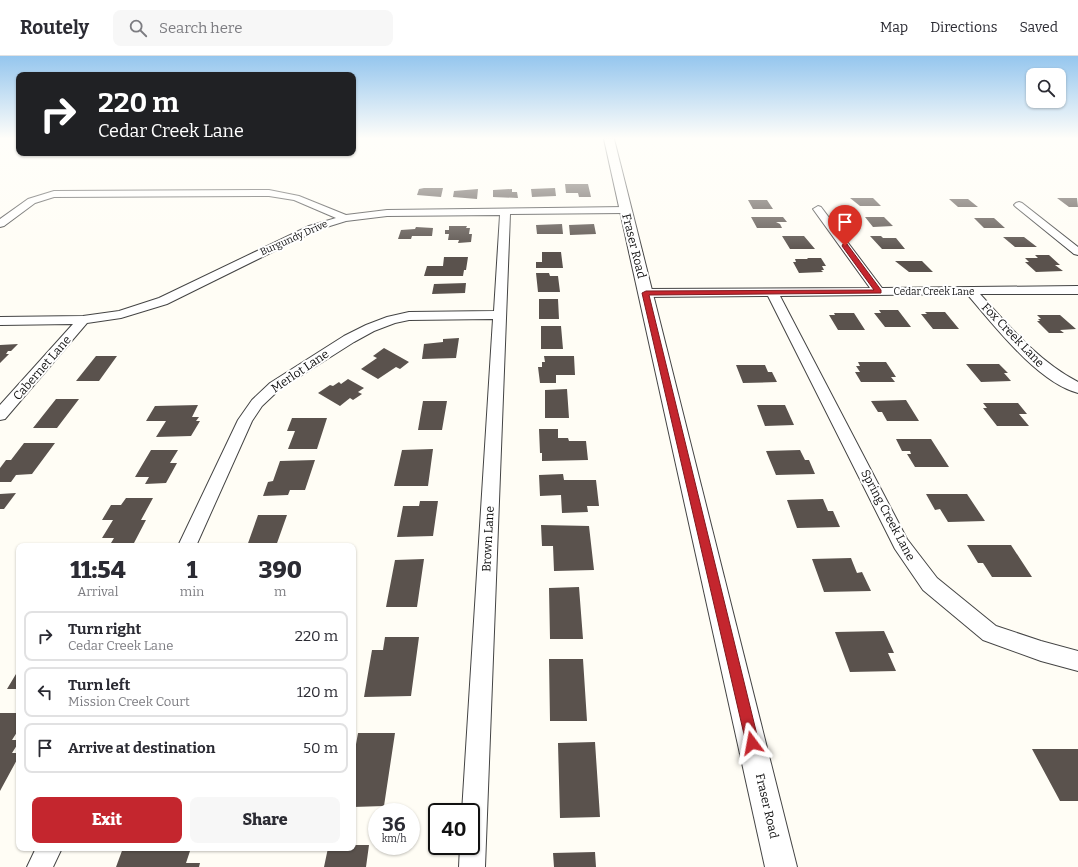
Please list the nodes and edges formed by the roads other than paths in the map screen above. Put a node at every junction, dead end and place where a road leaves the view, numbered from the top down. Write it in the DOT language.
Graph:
graph roads {
  1 [pos="617,177"];
  2 [pos="1020,205"];
  3 [pos="818,209"];
  4 [pos="625,210"];
  5 [pos="505,212"];
  6 [pos="345,218"];
  7 [pos="0,224"];
  8 [pos="1078,252"];
  9 [pos="1078,290"];
  10 [pos="970,291"];
  11 [pos="772,292"];
  12 [pos="879,292"];
  13 [pos="646,293"];
  14 [pos="499,315"];
  15 [pos="83,320"];
  16 [pos="0,321"];
  17 [pos="1078,388"];
  18 [pos="0,415"];
  19 [pos="188,543"];
  20 [pos="1078,661"];
  21 [pos="48,851"];
  22 [pos="40,867"];
  23 [pos="472,867"];
  24 [pos="781,867"];
  1 -- 4 [label="street, Fraser Road"];
  2 -- 8 [label="street"];
  3 -- 12 [label="street"];
  4 -- 5 [label="street, Burgundy Drive"];
  4 -- 13 [label="street, Fraser Road"];
  5 -- 6 [label="street, Burgundy Drive"];
  5 -- 14 [label="street, Brown Lane"];
  6 -- 7 [label="street"];
  6 -- 15 [label="street, Burgundy Drive"];
  9 -- 10 [label="street, Cedar Creek Lane"];
  10 -- 12 [label="street, Cedar Creek Lane"];
  10 -- 17 [label="street, Fox Creek Lane"];
  11 -- 12 [label="street, Cedar Creek Lane"];
  11 -- 13 [label="street, Cedar Creek Lane"];
  11 -- 20 [label="street, Spring Creek Lane"];
  13 -- 24 [label="street, Fraser Road"];
  14 -- 19 [label="street, Merlot Lane"];
  14 -- 23 [label="street, Brown Lane"];
  15 -- 16 [label="street, Burgundy Drive"];
  15 -- 18 [label="street, Cabernet Lane"];
  21 -- 22 [label="street"];
}
